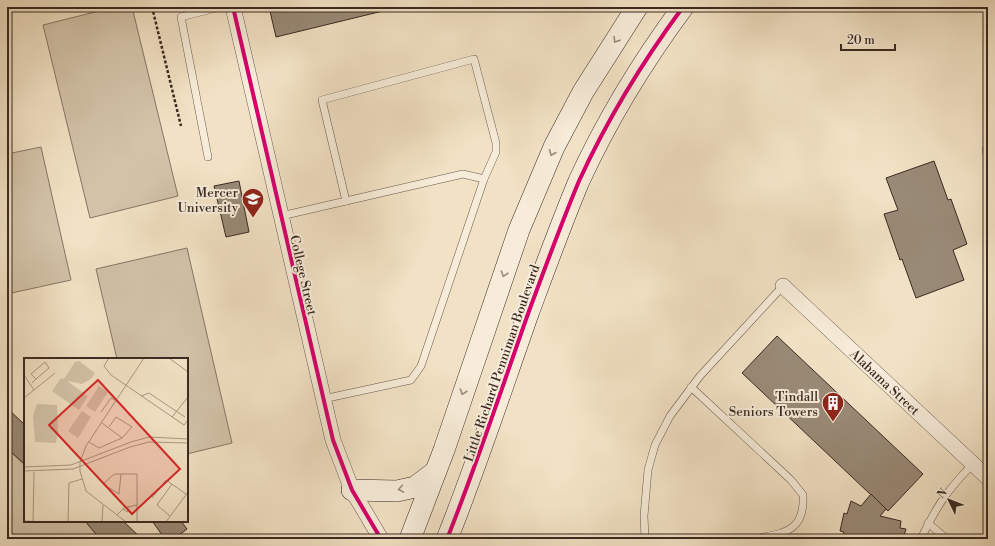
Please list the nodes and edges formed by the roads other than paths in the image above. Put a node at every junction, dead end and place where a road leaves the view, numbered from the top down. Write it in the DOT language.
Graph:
graph roads {
  1 [pos="220,7"];
  2 [pos="233,7"];
  3 [pos="637,7"];
  4 [pos="683,7"];
  5 [pos="988,148"];
  6 [pos="208,157"];
  7 [pos="988,161"];
  8 [pos="484,179"];
  9 [pos="346,201"];
  10 [pos="280,216"];
  11 [pos="783,286"];
  12 [pos="691,387"];
  13 [pos="323,399"];
  14 [pos="973,464"];
  15 [pos="435,472"];
  16 [pos="988,478"];
  17 [pos="352,490"];
  18 [pos="928,523"];
  19 [pos="381,539"];
  20 [pos="410,539"];
  21 [pos="446,539"];
  22 [pos="645,539"];
  23 [pos="754,539"];
  24 [pos="921,539"];
  25 [pos="947,539"];
  1 -- 6 [label="lane"];
  2 -- 10 [label="street, College Street"];
  3 -- 15 [label="street, Little Richard Penniman Boulevard, one-way"];
  4 -- 21 [label="street, Little Richard Penniman Boulevard"];
  5 -- 7 [label="lane"];
  8 -- 9 [label="lane"];
  8 -- 9 [label="lane"];
  8 -- 13 [label="lane"];
  9 -- 10 [label="lane"];
  10 -- 13 [label="street, College Street"];
  11 -- 12 [label="lane"];
  11 -- 14 [label="street, Alabama Street"];
  12 -- 22 [label="lane"];
  12 -- 23 [label="lane"];
  13 -- 17 [label="street, College Street"];
  14 -- 16 [label="street, Alabama Street"];
  14 -- 18 [label="lane"];
  15 -- 17 [label="street, one-way"];
  15 -- 20 [label="street, Little Richard Penniman Boulevard"];
  17 -- 19 [label="street, College Street"];
  18 -- 24 [label="lane"];
  18 -- 25 [label="lane"];
}
